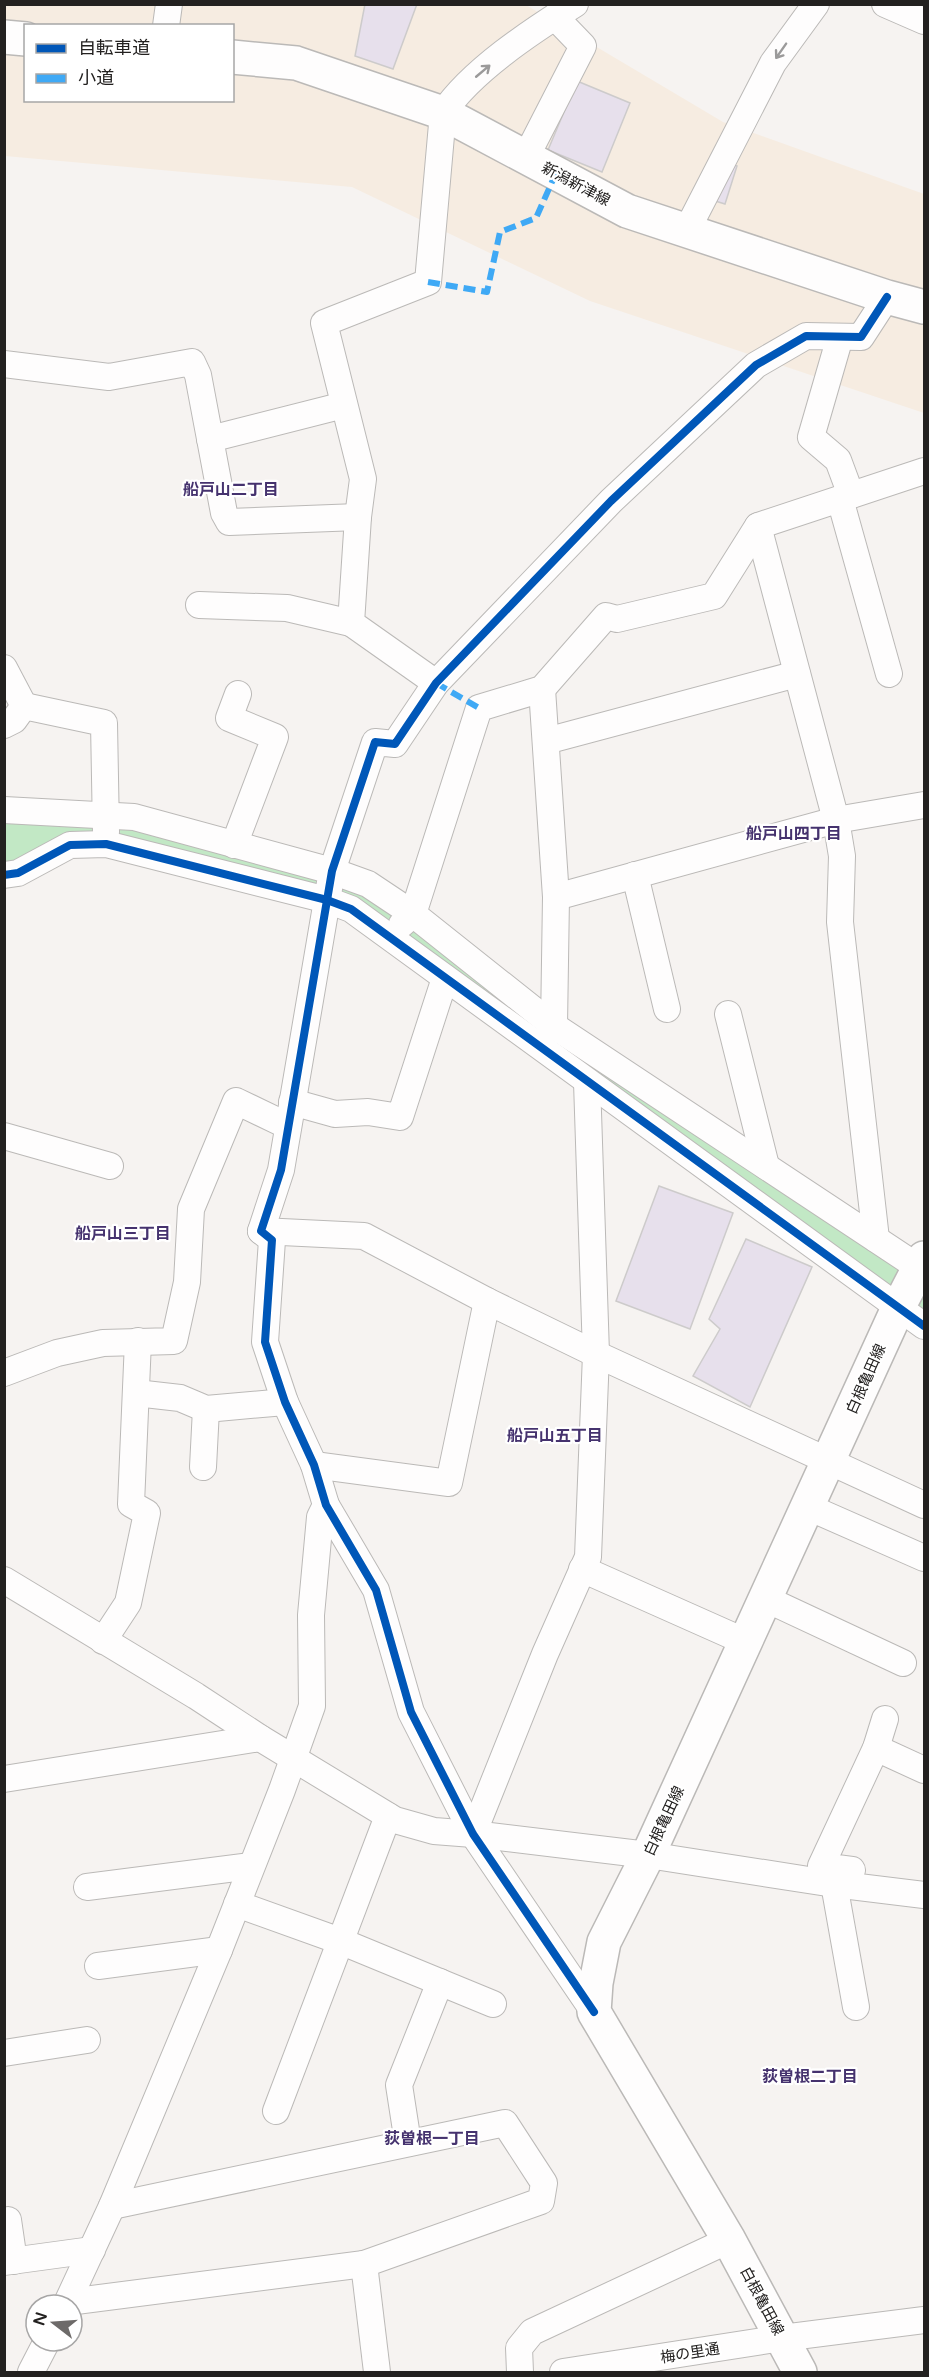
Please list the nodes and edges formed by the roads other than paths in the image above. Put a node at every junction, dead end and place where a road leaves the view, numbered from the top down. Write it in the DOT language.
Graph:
graph roads {
  1 [pos="169,4"];
  2 [pos="816,4"];
  3 [pos="885,4"];
  4 [pos="565,11"];
  5 [pos="924,21"];
  6 [pos="166,24"];
  7 [pos="4,37"];
  8 [pos="24,39"];
  9 [pos="234,57"];
  10 [pos="443,113"];
  11 [pos="526,157"];
  12 [pos="686,232"];
  13 [pos="886,297"];
  14 [pos="924,307"];
  15 [pos="840,337"];
  16 [pos="4,364"];
  17 [pos="344,405"];
  18 [pos="210,439"];
  19 [pos="924,471"];
  20 [pos="845,497"];
  21 [pos="358,517"];
  22 [pos="758,526"];
  23 [pos="199,604"];
  24 [pos="351,623"];
  25 [pos="4,668"];
  26 [pos="797,674"];
  27 [pos="889,674"];
  28 [pos="436,683"];
  29 [pos="542,689"];
  30 [pos="238,694"];
  31 [pos="24,706"];
  32 [pos="4,725"];
  33 [pos="546,741"];
  34 [pos="924,805"];
  35 [pos="4,810"];
  36 [pos="106,816"];
  37 [pos="836,820"];
  38 [pos="106,844"];
  39 [pos="234,845"];
  40 [pos="332,871"];
  41 [pos="4,875"];
  42 [pos="635,875"];
  43 [pos="556,897"];
  44 [pos="327,900"];
  45 [pos="413,914"];
  46 [pos="388,937"];
  47 [pos="445,978"];
  48 [pos="667,1009"];
  49 [pos="728,1014"];
  50 [pos="554,1026"];
  51 [pos="587,1082"];
  52 [pos="290,1114"];
  53 [pos="4,1136"];
  54 [pos="110,1166"];
  55 [pos="766,1166"];
  56 [pos="261,1231"];
  57 [pos="876,1239"];
  58 [pos="923,1265"];
  59 [pos="487,1301"];
  60 [pos="898,1308"];
  61 [pos="924,1326"];
  62 [pos="138,1341"];
  63 [pos="596,1354"];
  64 [pos="4,1373"];
  65 [pos="135,1394"];
  66 [pos="285,1402"];
  67 [pos="206,1409"];
  68 [pos="829,1461"];
  69 [pos="314,1465"];
  70 [pos="203,1467"];
  71 [pos="924,1504"];
  72 [pos="326,1505"];
  73 [pos="808,1507"];
  74 [pos="924,1558"];
  75 [pos="582,1569"];
  76 [pos="4,1580"];
  77 [pos="766,1599"];
  78 [pos="103,1641"];
  79 [pos="746,1642"];
  80 [pos="903,1663"];
  81 [pos="885,1719"];
  82 [pos="260,1738"];
  83 [pos="876,1748"];
  84 [pos="294,1758"];
  85 [pos="924,1770"];
  86 [pos="4,1779"];
  87 [pos="388,1816"];
  88 [pos="473,1834"];
  89 [pos="648,1855"];
  90 [pos="251,1866"];
  91 [pos="924,1880"];
  92 [pos="834,1884"];
  93 [pos="87,1887"];
  94 [pos="924,1895"];
  95 [pos="237,1904"];
  96 [pos="340,1941"];
  97 [pos="219,1950"];
  98 [pos="98,1966"];
  99 [pos="440,1982"];
  100 [pos="493,2004"];
  101 [pos="856,2007"];
  102 [pos="594,2012"];
  103 [pos="87,2040"];
  104 [pos="4,2054"];
  105 [pos="276,2110"];
  106 [pos="408,2143"];
  107 [pos="112,2206"];
  108 [pos="8,2220"];
  109 [pos="729,2240"];
  110 [pos="92,2250"];
  111 [pos="9,2261"];
  112 [pos="364,2264"];
  113 [pos="72,2293"];
  114 [pos="84,2301"];
  115 [pos="924,2320"];
  116 [pos="782,2338"];
  117 [pos="41,2353"];
  118 [pos="31,2373"];
  119 [pos="377,2373"];
  120 [pos="520,2373"];
  121 [pos="562,2373"];
  122 [pos="800,2373"];
  1 -- 6 [label="street"];
  2 -- 12 [label="street, one-way"];
  3 -- 5 [label="street"];
  10 -- 4 [label="street, one-way"];
  4 -- 11 [label="street"];
  7 -- 8 [label="main road"];
  9 -- 10 [label="main road, 新潟新津線"];
  10 -- 11 [label="main road, 新潟新津線"];
  10 -- 17 [label="street"];
  11 -- 12 [label="main road, 新潟新津線"];
  12 -- 13 [label="main road, 新潟新津線"];
  13 -- 14 [label="main road, 新潟新津線"];
  13 -- 15 [label="street"];
  15 -- 20 [label="street"];
  15 -- 28 [label="street"];
  16 -- 18 [label="street"];
  17 -- 18 [label="street"];
  17 -- 21 [label="street"];
  18 -- 21 [label="street"];
  19 -- 20 [label="street"];
  20 -- 22 [label="street"];
  20 -- 27 [label="street"];
  21 -- 24 [label="street"];
  22 -- 26 [label="street"];
  22 -- 29 [label="street"];
  23 -- 24 [label="street"];
  24 -- 28 [label="street"];
  25 -- 31 [label="street"];
  26 -- 33 [label="street"];
  26 -- 37 [label="street"];
  28 -- 40 [label="street"];
  29 -- 33 [label="street"];
  29 -- 45 [label="street"];
  30 -- 39 [label="street"];
  31 -- 32 [label="street"];
  31 -- 36 [label="street"];
  33 -- 43 [label="street"];
  34 -- 37 [label="street"];
  35 -- 36 [label="street"];
  36 -- 38 [label="street"];
  36 -- 39 [label="street"];
  37 -- 42 [label="street"];
  37 -- 57 [label="street"];
  38 -- 41 [label="street"];
  38 -- 44 [label="street"];
  39 -- 40 [label="street"];
  40 -- 44 [label="street"];
  40 -- 45 [label="street"];
  42 -- 43 [label="street"];
  42 -- 48 [label="street"];
  43 -- 50 [label="street"];
  44 -- 46 [label="street"];
  44 -- 52 [label="street"];
  45 -- 46 [label="street"];
  45 -- 50 [label="street"];
  46 -- 47 [label="street"];
  47 -- 51 [label="street"];
  47 -- 52 [label="street"];
  49 -- 55 [label="street"];
  50 -- 55 [label="street"];
  51 -- 60 [label="street"];
  51 -- 63 [label="street"];
  52 -- 56 [label="street"];
  52 -- 62 [label="street"];
  53 -- 54 [label="street"];
  55 -- 57 [label="street"];
  56 -- 59 [label="street"];
  56 -- 66 [label="street"];
  57 -- 58 [label="street"];
  58 -- 60 [label="main road, 白根亀田線"];
  59 -- 63 [label="street"];
  59 -- 69 [label="street"];
  60 -- 61 [label="street"];
  60 -- 68 [label="main road, 白根亀田線"];
  62 -- 64 [label="street"];
  62 -- 65 [label="street"];
  63 -- 68 [label="street"];
  63 -- 75 [label="street"];
  65 -- 67 [label="street"];
  65 -- 78 [label="street"];
  66 -- 67 [label="street"];
  66 -- 69 [label="street"];
  67 -- 70 [label="street"];
  68 -- 71 [label="street"];
  68 -- 73 [label="main road, 白根亀田線"];
  69 -- 72 [label="street"];
  72 -- 84 [label="street"];
  72 -- 88 [label="street"];
  73 -- 74 [label="street"];
  73 -- 77 [label="main road, 白根亀田線"];
  75 -- 79 [label="street"];
  75 -- 88 [label="street"];
  76 -- 78 [label="street"];
  77 -- 79 [label="main road, 白根亀田線"];
  77 -- 80 [label="street"];
  78 -- 82 [label="street"];
  79 -- 89 [label="main road, 白根亀田線"];
  81 -- 83 [label="street"];
  82 -- 84 [label="street"];
  82 -- 86 [label="street"];
  83 -- 85 [label="street"];
  83 -- 91 [label="street"];
  84 -- 87 [label="street"];
  84 -- 90 [label="street"];
  87 -- 88 [label="street"];
  87 -- 96 [label="street"];
  88 -- 89 [label="street"];
  88 -- 102 [label="street"];
  89 -- 92 [label="street"];
  89 -- 102 [label="main road, 白根亀田線"];
  90 -- 93 [label="street"];
  90 -- 95 [label="street"];
  92 -- 94 [label="street"];
  92 -- 101 [label="street"];
  95 -- 96 [label="street"];
  95 -- 97 [label="street"];
  96 -- 99 [label="street"];
  96 -- 105 [label="street"];
  97 -- 98 [label="street"];
  97 -- 107 [label="street"];
  99 -- 100 [label="street"];
  99 -- 106 [label="street"];
  102 -- 109 [label="main road, 白根亀田線"];
  103 -- 104 [label="street"];
  106 -- 107 [label="street"];
  106 -- 112 [label="street"];
  107 -- 110 [label="street"];
  108 -- 111 [label="street"];
  109 -- 116 [label="main road, 白根亀田線"];
  109 -- 120 [label="street"];
  110 -- 111 [label="street"];
  110 -- 113 [label="street"];
  112 -- 114 [label="street"];
  112 -- 119 [label="street"];
  115 -- 116 [label="street, 梅の里通"];
  116 -- 121 [label="street, 梅の里通"];
  116 -- 122 [label="main road, 白根亀田線"];
  117 -- 118 [label="street"];
}
